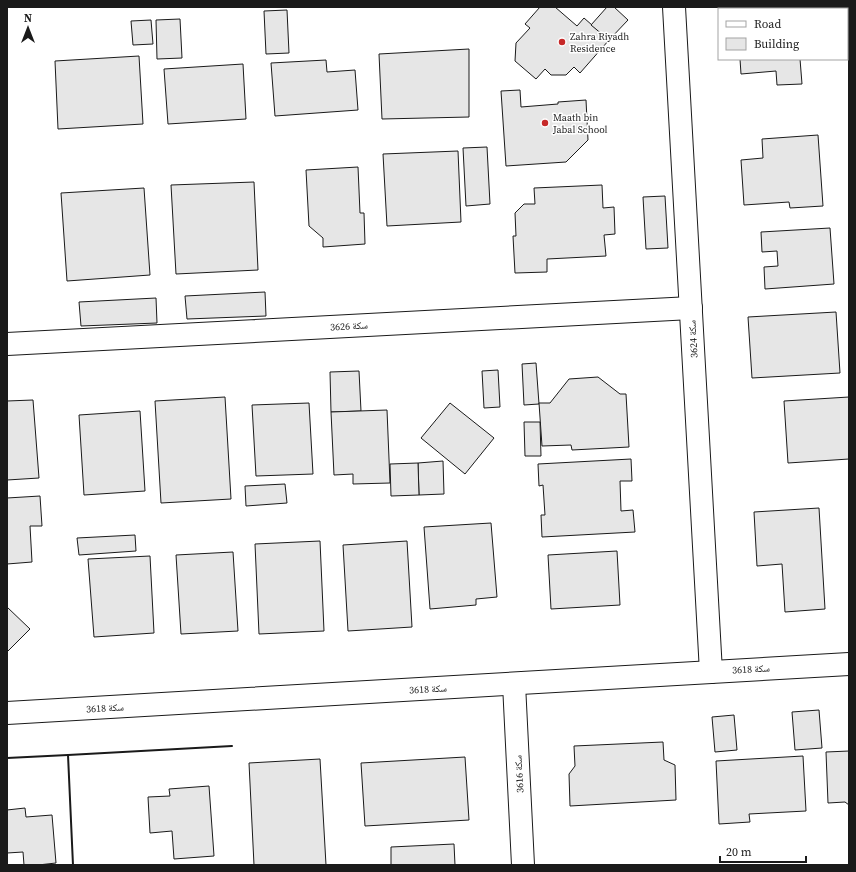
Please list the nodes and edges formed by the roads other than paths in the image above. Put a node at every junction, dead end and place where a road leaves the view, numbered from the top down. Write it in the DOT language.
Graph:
graph roads {
  1 [pos="674,7"];
  2 [pos="691,308"];
  3 [pos="7,344"];
  4 [pos="849,664"];
  5 [pos="711,672"];
  6 [pos="514,684"];
  7 [pos="7,713"];
  8 [pos="523,865"];
  1 -- 2 [label="street, سكة 3624"];
  2 -- 3 [label="street, سكة 3626"];
  2 -- 5 [label="street, سكة 3624"];
  4 -- 5 [label="street, سكة 3618"];
  5 -- 6 [label="street, سكة 3618"];
  6 -- 7 [label="street, سكة 3618"];
  6 -- 8 [label="street, سكة 3616"];
}
